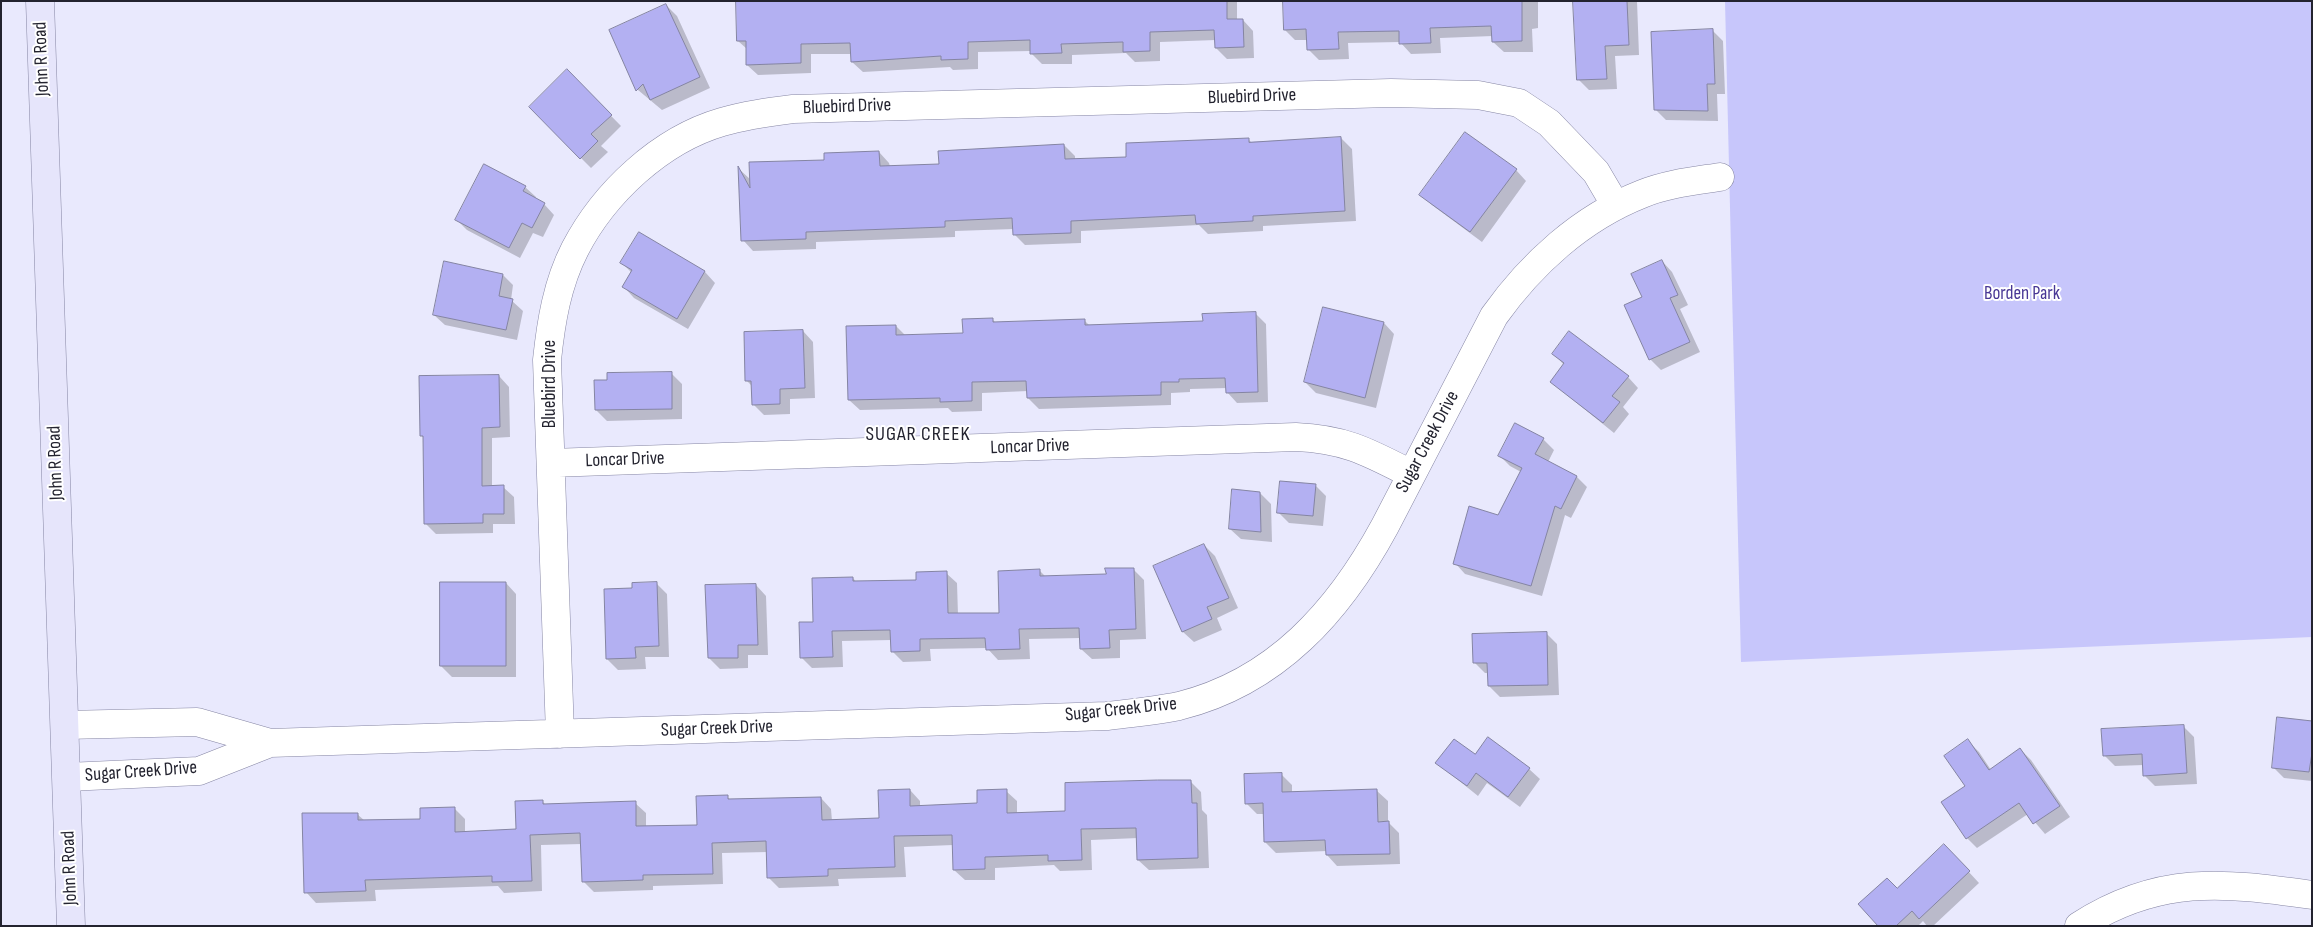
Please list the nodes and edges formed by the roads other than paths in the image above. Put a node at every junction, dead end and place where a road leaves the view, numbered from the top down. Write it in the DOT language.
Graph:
graph roads {
  1 [pos="40,1"];
  2 [pos="1720,177"];
  3 [pos="1616,206"];
  4 [pos="551,463"];
  5 [pos="1411,474"];
  6 [pos="65,725"];
  7 [pos="560,734"];
  8 [pos="270,743"];
  9 [pos="67,777"];
  10 [pos="2312,895"];
  11 [pos="72,926"];
  12 [pos="2079,926"];
  1 -- 6 [label="main road, John R Road"];
  2 -- 3 [label="street, Sugar Creek Drive"];
  3 -- 4 [label="street, Bluebird Drive"];
  3 -- 5 [label="street, Sugar Creek Drive"];
  4 -- 5 [label="street, Loncar Drive"];
  4 -- 7 [label="street, Bluebird Drive"];
  5 -- 7 [label="street, Sugar Creek Drive"];
  6 -- 8 [label="street, Sugar Creek Drive"];
  6 -- 9 [label="main road, John R Road"];
  7 -- 8 [label="street, Sugar Creek Drive"];
  8 -- 9 [label="street, Sugar Creek Drive"];
  9 -- 11 [label="main road, John R Road"];
  10 -- 12 [label="street"];
}
